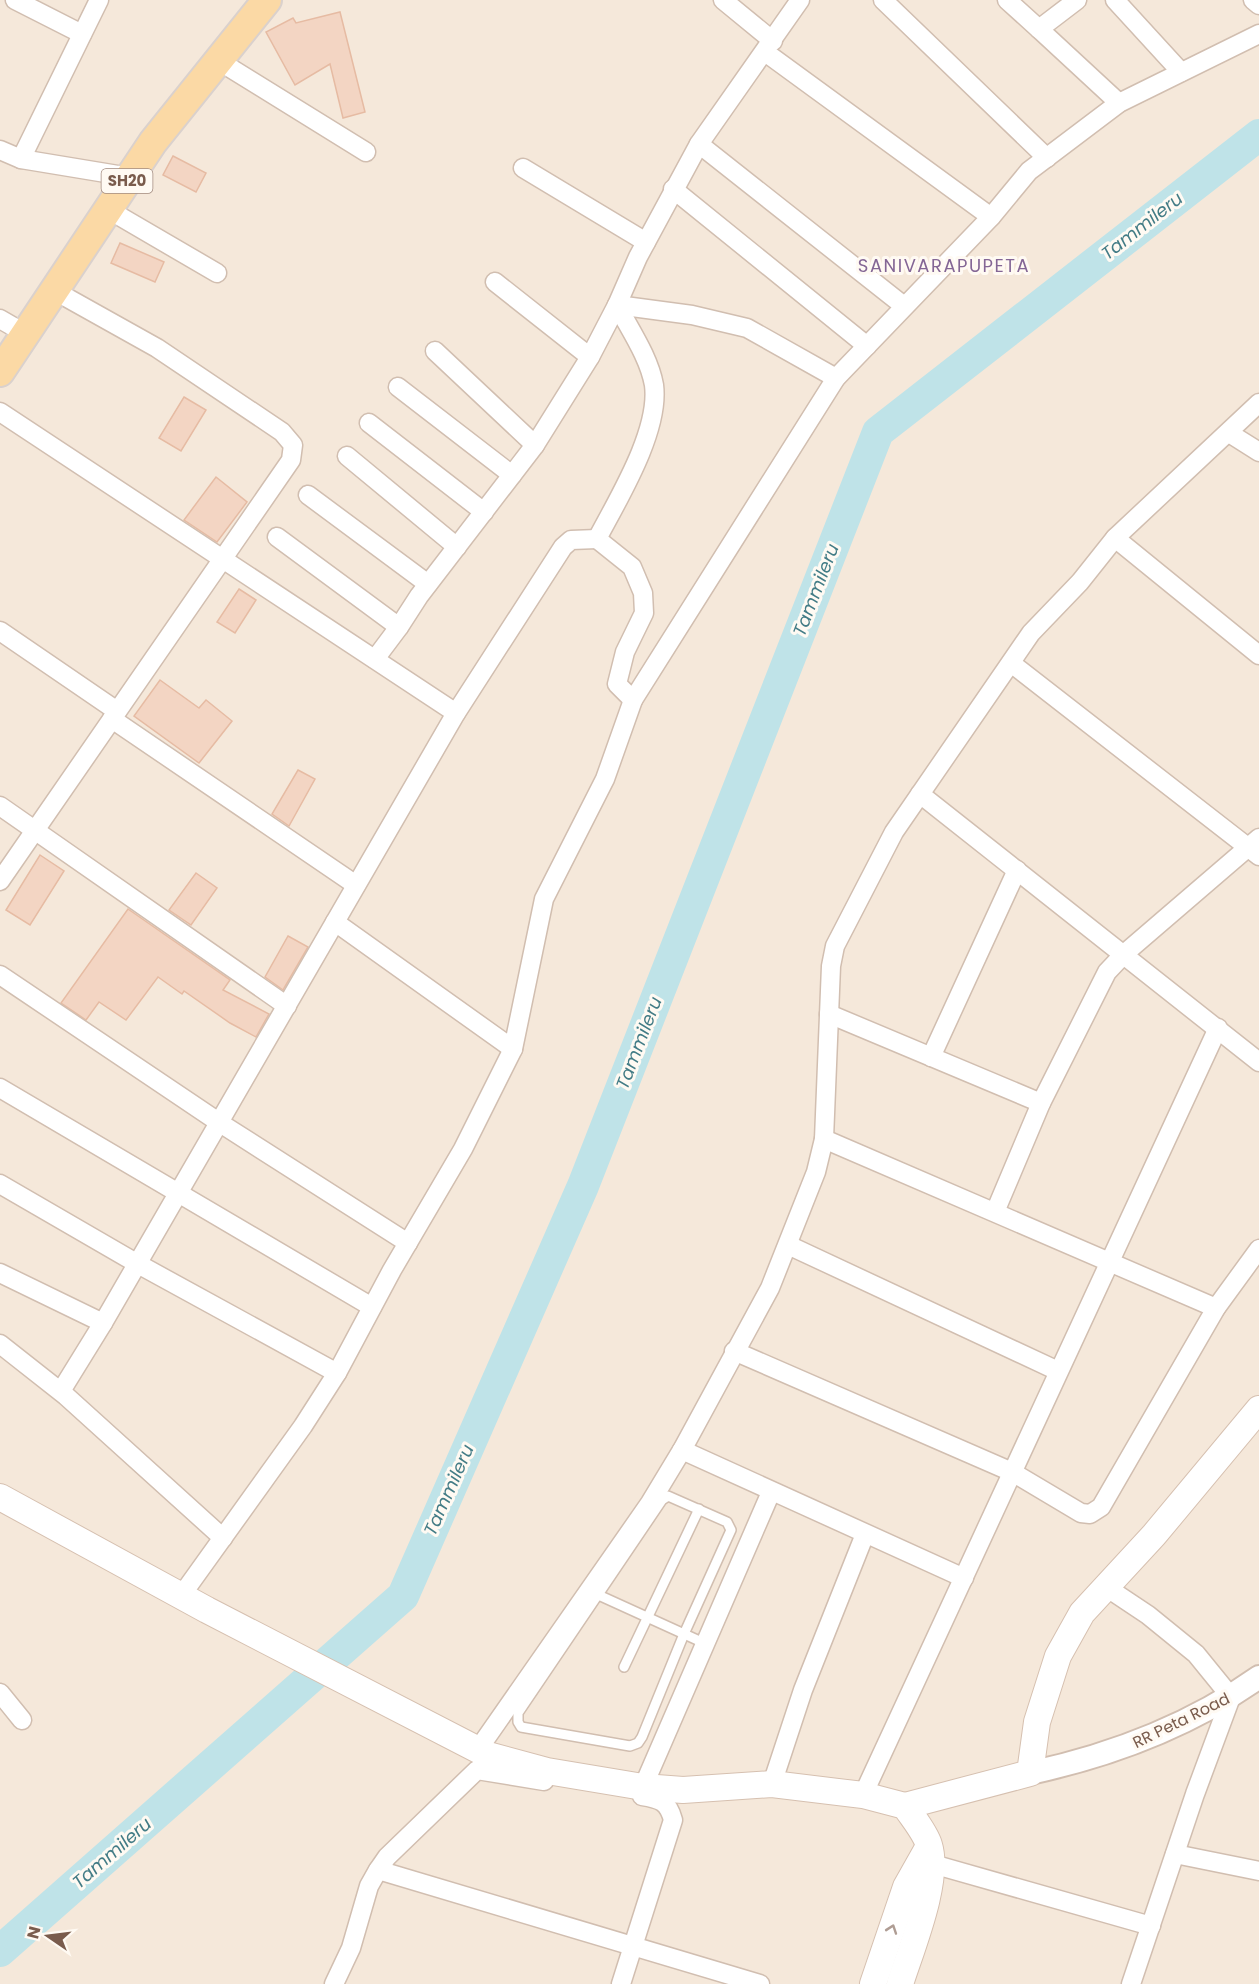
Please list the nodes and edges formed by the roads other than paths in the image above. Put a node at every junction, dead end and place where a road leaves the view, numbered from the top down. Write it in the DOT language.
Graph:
graph roads {
  1 [pos="15,0"];
  2 [pos="99,0"];
  3 [pos="267,0"];
  4 [pos="723,0"];
  5 [pos="800,0"];
  6 [pos="883,0"];
  7 [pos="1007,0"];
  8 [pos="1077,0"];
  9 [pos="1115,0"];
  10 [pos="1253,0"];
  11 [pos="1259,5"];
  12 [pos="1039,29"];
  13 [pos="82,34"];
  14 [pos="1259,34"];
  15 [pos="769,46"];
  16 [pos="219,61"];
  17 [pos="1181,72"];
  18 [pos="1119,103"];
  19 [pos="699,144"];
  20 [pos="0,150"];
  21 [pos="366,152"];
  22 [pos="1047,158"];
  23 [pos="21,159"];
  24 [pos="523,168"];
  25 [pos="130,177"];
  26 [pos="674,189"];
  27 [pos="109,210"];
  28 [pos="991,217"];
  29 [pos="646,242"];
  30 [pos="217,273"];
  31 [pos="495,282"];
  32 [pos="55,291"];
  33 [pos="617,305"];
  34 [pos="904,306"];
  35 [pos="0,319"];
  36 [pos="26,334"];
  37 [pos="867,346"];
  38 [pos="435,351"];
  39 [pos="590,357"];
  40 [pos="0,372"];
  41 [pos="836,378"];
  42 [pos="398,387"];
  43 [pos="1259,403"];
  44 [pos="0,412"];
  45 [pos="369,423"];
  46 [pos="1229,433"];
  47 [pos="535,445"];
  48 [pos="1259,452"];
  49 [pos="346,456"];
  50 [pos="512,475"];
  51 [pos="308,495"];
  52 [pos="484,512"];
  53 [pos="277,537"];
  54 [pos="1115,538"];
  55 [pos="597,539"];
  56 [pos="457,547"];
  57 [pos="222,559"];
  58 [pos="428,584"];
  59 [pos="399,627"];
  60 [pos="0,631"];
  61 [pos="1259,655"];
  62 [pos="375,660"];
  63 [pos="1011,663"];
  64 [pos="633,700"];
  65 [pos="456,713"];
  66 [pos="115,715"];
  67 [pos="920,794"];
  68 [pos="0,806"];
  69 [pos="35,831"];
  70 [pos="1255,847"];
  71 [pos="1017,870"];
  72 [pos="0,881"];
  73 [pos="356,885"];
  74 [pos="335,922"];
  75 [pos="1124,954"];
  76 [pos="0,975"];
  77 [pos="287,1006"];
  78 [pos="830,1014"];
  79 [pos="1218,1028"];
  80 [pos="513,1049"];
  81 [pos="931,1057"];
  82 [pos="1259,1062"];
  83 [pos="0,1088"];
  84 [pos="1041,1103"];
  85 [pos="220,1123"];
  86 [pos="824,1139"];
  87 [pos="0,1184"];
  88 [pos="180,1192"];
  89 [pos="995,1212"];
  90 [pos="408,1243"];
  91 [pos="788,1245"];
  92 [pos="1259,1249"];
  93 [pos="1108,1261"];
  94 [pos="138,1264"];
  95 [pos="0,1273"];
  96 [pos="372,1307"];
  97 [pos="1216,1308"];
  98 [pos="104,1323"];
  99 [pos="0,1344"];
  100 [pos="734,1351"];
  101 [pos="1058,1371"];
  102 [pos="337,1373"];
  103 [pos="61,1391"];
  104 [pos="1259,1408"];
  105 [pos="682,1450"];
  106 [pos="1012,1472"];
  107 [pos="771,1492"];
  108 [pos="0,1497"];
  109 [pos="699,1509"];
  110 [pos="865,1534"];
  111 [pos="223,1538"];
  112 [pos="964,1578"];
  113 [pos="1106,1587"];
  114 [pos="594,1593"];
  115 [pos="181,1596"];
  116 [pos="647,1617"];
  117 [pos="684,1634"];
  118 [pos="704,1643"];
  119 [pos="624,1667"];
  120 [pos="1259,1677"];
  121 [pos="0,1693"];
  122 [pos="1231,1697"];
  123 [pos="22,1720"];
  124 [pos="477,1751"];
  125 [pos="1030,1773"];
  126 [pos="771,1784"];
  127 [pos="643,1787"];
  128 [pos="863,1795"];
  129 [pos="905,1806"];
  130 [pos="1175,1854"];
  131 [pos="926,1857"];
  132 [pos="378,1870"];
  133 [pos="1259,1871"];
  134 [pos="1151,1926"];
  135 [pos="632,1948"];
  136 [pos="334,1984"];
  137 [pos="621,1984"];
  138 [pos="760,1984"];
  139 [pos="873,1984"];
  140 [pos="900,1984"];
  141 [pos="1131,1984"];
  1 -- 13 [label="street"];
  2 -- 13 [label="street"];
  3 -- 16 [label="main road, SH20"];
  4 -- 15 [label="street"];
  5 -- 15 [label="street"];
  6 -- 22 [label="street"];
  7 -- 12 [label="street"];
  8 -- 12 [label="street"];
  9 -- 17 [label="street"];
  10 -- 11 [label="street"];
  12 -- 18 [label="street"];
  13 -- 23 [label="street"];
  14 -- 17 [label="street"];
  15 -- 19 [label="street"];
  15 -- 28 [label="street"];
  16 -- 21 [label="street"];
  16 -- 25 [label="main road, SH20"];
  17 -- 18 [label="street"];
  18 -- 22 [label="street"];
  19 -- 26 [label="street"];
  19 -- 34 [label="street"];
  20 -- 23 [label="street"];
  22 -- 28 [label="street"];
  23 -- 25 [label="street"];
  24 -- 29 [label="street"];
  25 -- 27 [label="main road, SH20"];
  26 -- 29 [label="street"];
  26 -- 37 [label="street"];
  27 -- 30 [label="street"];
  27 -- 32 [label="main road, SH20"];
  28 -- 34 [label="street"];
  29 -- 33 [label="street"];
  31 -- 39 [label="street"];
  32 -- 36 [label="main road, SH20"];
  32 -- 57 [label="street"];
  33 -- 39 [label="street"];
  33 -- 41 [label="street"];
  33 -- 55 [label="street"];
  34 -- 37 [label="street"];
  35 -- 36 [label="street"];
  36 -- 40 [label="main road, SH20"];
  37 -- 41 [label="street"];
  38 -- 47 [label="street"];
  39 -- 47 [label="street"];
  41 -- 64 [label="street"];
  42 -- 50 [label="street"];
  43 -- 46 [label="street"];
  44 -- 57 [label="street"];
  45 -- 52 [label="street"];
  46 -- 48 [label="street"];
  46 -- 54 [label="street"];
  47 -- 50 [label="street"];
  49 -- 56 [label="street"];
  50 -- 52 [label="street"];
  51 -- 58 [label="street"];
  52 -- 56 [label="street"];
  53 -- 59 [label="street"];
  54 -- 61 [label="street"];
  54 -- 63 [label="street"];
  55 -- 64 [label="street"];
  55 -- 65 [label="street"];
  56 -- 58 [label="street"];
  57 -- 62 [label="street"];
  57 -- 66 [label="street"];
  58 -- 59 [label="street"];
  59 -- 62 [label="street"];
  60 -- 66 [label="street"];
  62 -- 65 [label="street"];
  63 -- 67 [label="street"];
  63 -- 70 [label="street"];
  64 -- 80 [label="street"];
  65 -- 73 [label="street"];
  66 -- 69 [label="street"];
  66 -- 73 [label="street"];
  67 -- 71 [label="street"];
  67 -- 78 [label="street"];
  68 -- 69 [label="street"];
  69 -- 72 [label="street"];
  69 -- 77 [label="street"];
  70 -- 75 [label="street"];
  71 -- 75 [label="street"];
  71 -- 81 [label="street"];
  73 -- 74 [label="street"];
  74 -- 77 [label="street"];
  74 -- 80 [label="street"];
  75 -- 79 [label="street"];
  75 -- 84 [label="street"];
  76 -- 85 [label="street"];
  77 -- 85 [label="street"];
  78 -- 81 [label="street"];
  78 -- 86 [label="street"];
  79 -- 82 [label="street"];
  79 -- 93 [label="street"];
  80 -- 90 [label="street"];
  81 -- 84 [label="street"];
  83 -- 88 [label="street"];
  84 -- 89 [label="street"];
  85 -- 88 [label="street"];
  85 -- 90 [label="street"];
  86 -- 89 [label="street"];
  86 -- 91 [label="street"];
  87 -- 94 [label="street"];
  88 -- 94 [label="street"];
  88 -- 96 [label="street"];
  89 -- 93 [label="street"];
  90 -- 96 [label="street"];
  91 -- 100 [label="street"];
  91 -- 101 [label="street"];
  92 -- 97 [label="street"];
  93 -- 97 [label="street"];
  93 -- 101 [label="street"];
  94 -- 98 [label="street"];
  94 -- 102 [label="street"];
  95 -- 98 [label="street"];
  96 -- 102 [label="street"];
  97 -- 106 [label="street"];
  98 -- 103 [label="street"];
  99 -- 103 [label="street"];
  100 -- 105 [label="street"];
  100 -- 106 [label="street"];
  101 -- 106 [label="street"];
  102 -- 111 [label="street"];
  103 -- 111 [label="street"];
  104 -- 113 [label="main road"];
  105 -- 107 [label="street"];
  105 -- 114 [label="street"];
  106 -- 112 [label="street"];
  107 -- 110 [label="street"];
  107 -- 118 [label="street"];
  108 -- 115 [label="main road"];
  109 -- 114 [label="lane"];
  109 -- 116 [label="lane"];
  109 -- 117 [label="lane"];
  110 -- 112 [label="street"];
  110 -- 126 [label="street"];
  111 -- 115 [label="street"];
  112 -- 128 [label="street"];
  113 -- 122 [label="street"];
  113 -- 125 [label="main road"];
  114 -- 116 [label="lane"];
  114 -- 117 [label="lane"];
  114 -- 124 [label="street"];
  115 -- 124 [label="main road"];
  116 -- 117 [label="lane"];
  116 -- 119 [label="lane"];
  117 -- 118 [label="lane"];
  118 -- 127 [label="street"];
  120 -- 122 [label="street, RR Peta Road"];
  121 -- 123 [label="street"];
  122 -- 125 [label="street, RR Peta Road"];
  122 -- 130 [label="street"];
  124 -- 127 [label="main road"];
  125 -- 129 [label="main road"];
  126 -- 127 [label="main road"];
  126 -- 128 [label="main road"];
  128 -- 129 [label="main road"];
  129 -- 131 [label="main road"];
  130 -- 133 [label="street"];
  130 -- 134 [label="street"];
  131 -- 134 [label="street"];
  139 -- 131 [label="main road, one-way"];
  131 -- 140 [label="main road"];
  132 -- 135 [label="street"];
  132 -- 135 [label="street"];
  132 -- 136 [label="street"];
  134 -- 141 [label="street"];
  135 -- 137 [label="street"];
  135 -- 138 [label="street"];
}
